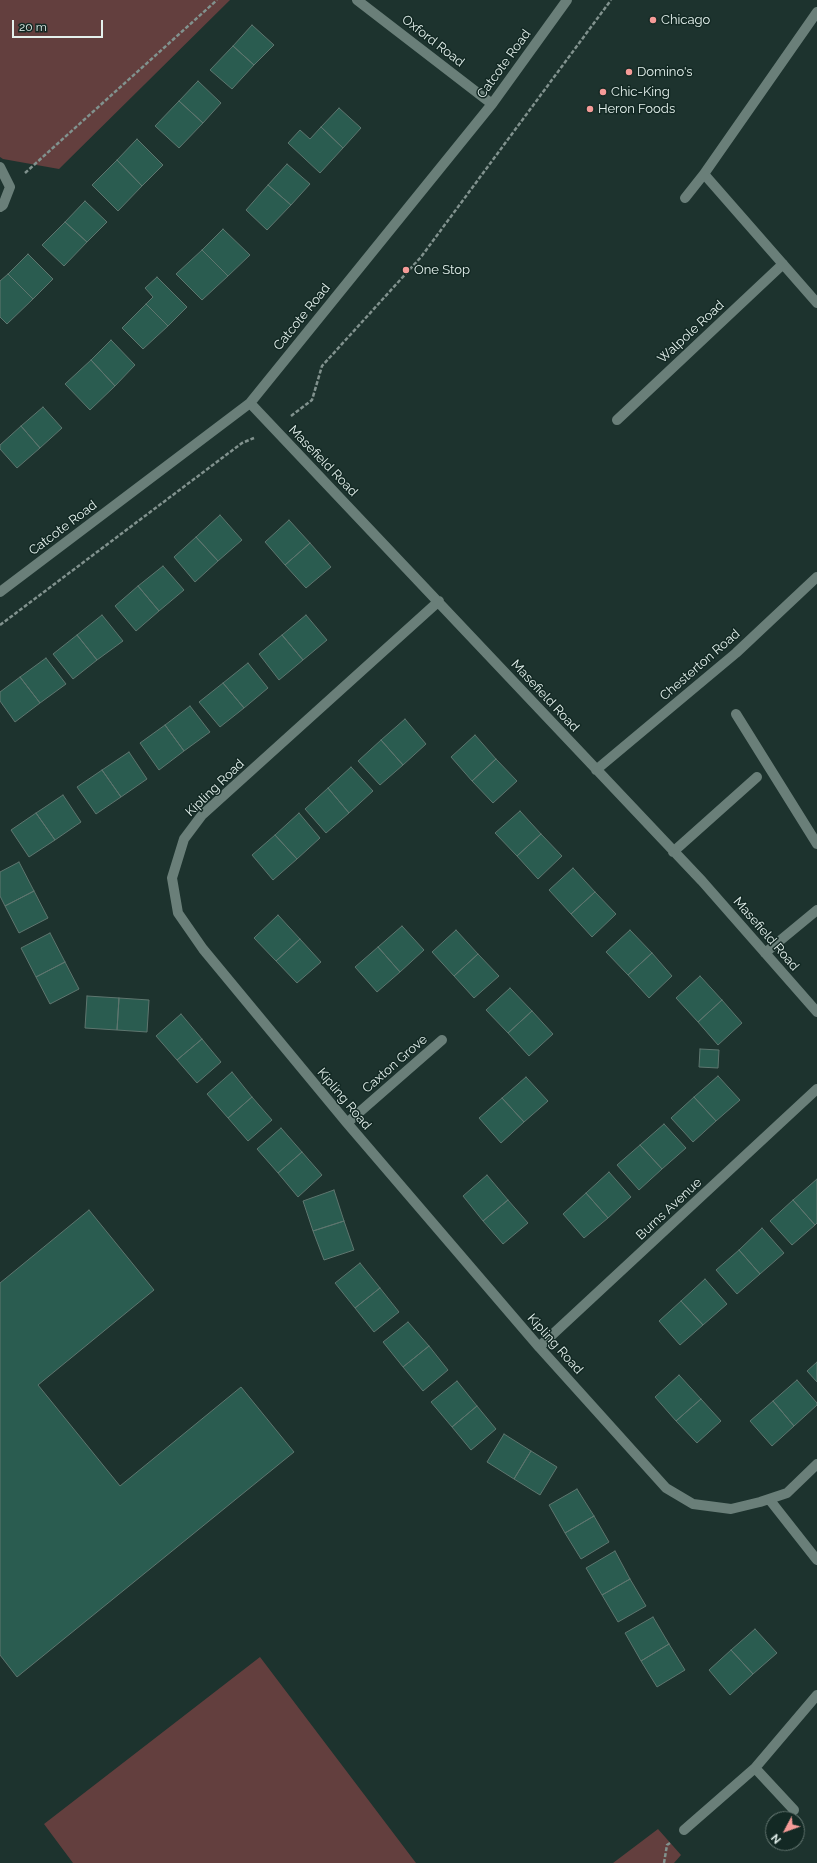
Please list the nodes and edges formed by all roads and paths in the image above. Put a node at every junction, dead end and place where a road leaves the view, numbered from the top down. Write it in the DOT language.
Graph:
graph roads {
  1 [pos="216,0"];
  2 [pos="357,0"];
  3 [pos="567,0"];
  4 [pos="817,12"];
  5 [pos="492,104"];
  6 [pos="0,167"];
  7 [pos="704,174"];
  8 [pos="10,187"];
  9 [pos="685,198"];
  10 [pos="0,207"];
  11 [pos="783,264"];
  12 [pos="817,303"];
  13 [pos="250,403"];
  14 [pos="617,420"];
  15 [pos="817,577"];
  16 [pos="0,592"];
  17 [pos="439,601"];
  18 [pos="736,714"];
  19 [pos="596,770"];
  20 [pos="757,778"];
  21 [pos="817,844"];
  22 [pos="673,852"];
  23 [pos="817,910"];
  24 [pos="765,953"];
  25 [pos="817,1012"];
  26 [pos="442,1040"];
  27 [pos="817,1089"];
  28 [pos="347,1123"];
  29 [pos="539,1347"];
  30 [pos="817,1464"];
  31 [pos="769,1499"];
  32 [pos="817,1560"];
  33 [pos="817,1695"];
  34 [pos="755,1768"];
  35 [pos="794,1810"];
  36 [pos="684,1830"];
  1 -- 8 [label="path"];
  2 -- 5 [label="street, Oxford Road"];
  3 -- 5 [label="street, Catcote Road"];
  4 -- 7 [label="street"];
  5 -- 13 [label="street, Catcote Road"];
  6 -- 8 [label="street"];
  7 -- 9 [label="street"];
  7 -- 11 [label="street"];
  8 -- 10 [label="street"];
  11 -- 12 [label="street"];
  11 -- 14 [label="street, Walpole Road"];
  13 -- 16 [label="street, Catcote Road"];
  13 -- 17 [label="street, Masefield Road"];
  15 -- 19 [label="street, Chesterton Road"];
  17 -- 19 [label="street, Masefield Road"];
  17 -- 28 [label="street, Kipling Road"];
  18 -- 21 [label="street"];
  19 -- 22 [label="street, Masefield Road"];
  20 -- 22 [label="street"];
  22 -- 24 [label="street, Masefield Road"];
  23 -- 24 [label="street"];
  24 -- 25 [label="street, Masefield Road"];
  26 -- 28 [label="street, Caxton Grove"];
  27 -- 29 [label="street, Burns Avenue"];
  28 -- 29 [label="street, Kipling Road"];
  29 -- 31 [label="street, Kipling Road"];
  30 -- 31 [label="street, Kipling Road"];
  31 -- 32 [label="street"];
  33 -- 34 [label="street"];
  34 -- 35 [label="street"];
  34 -- 36 [label="street"];
}
